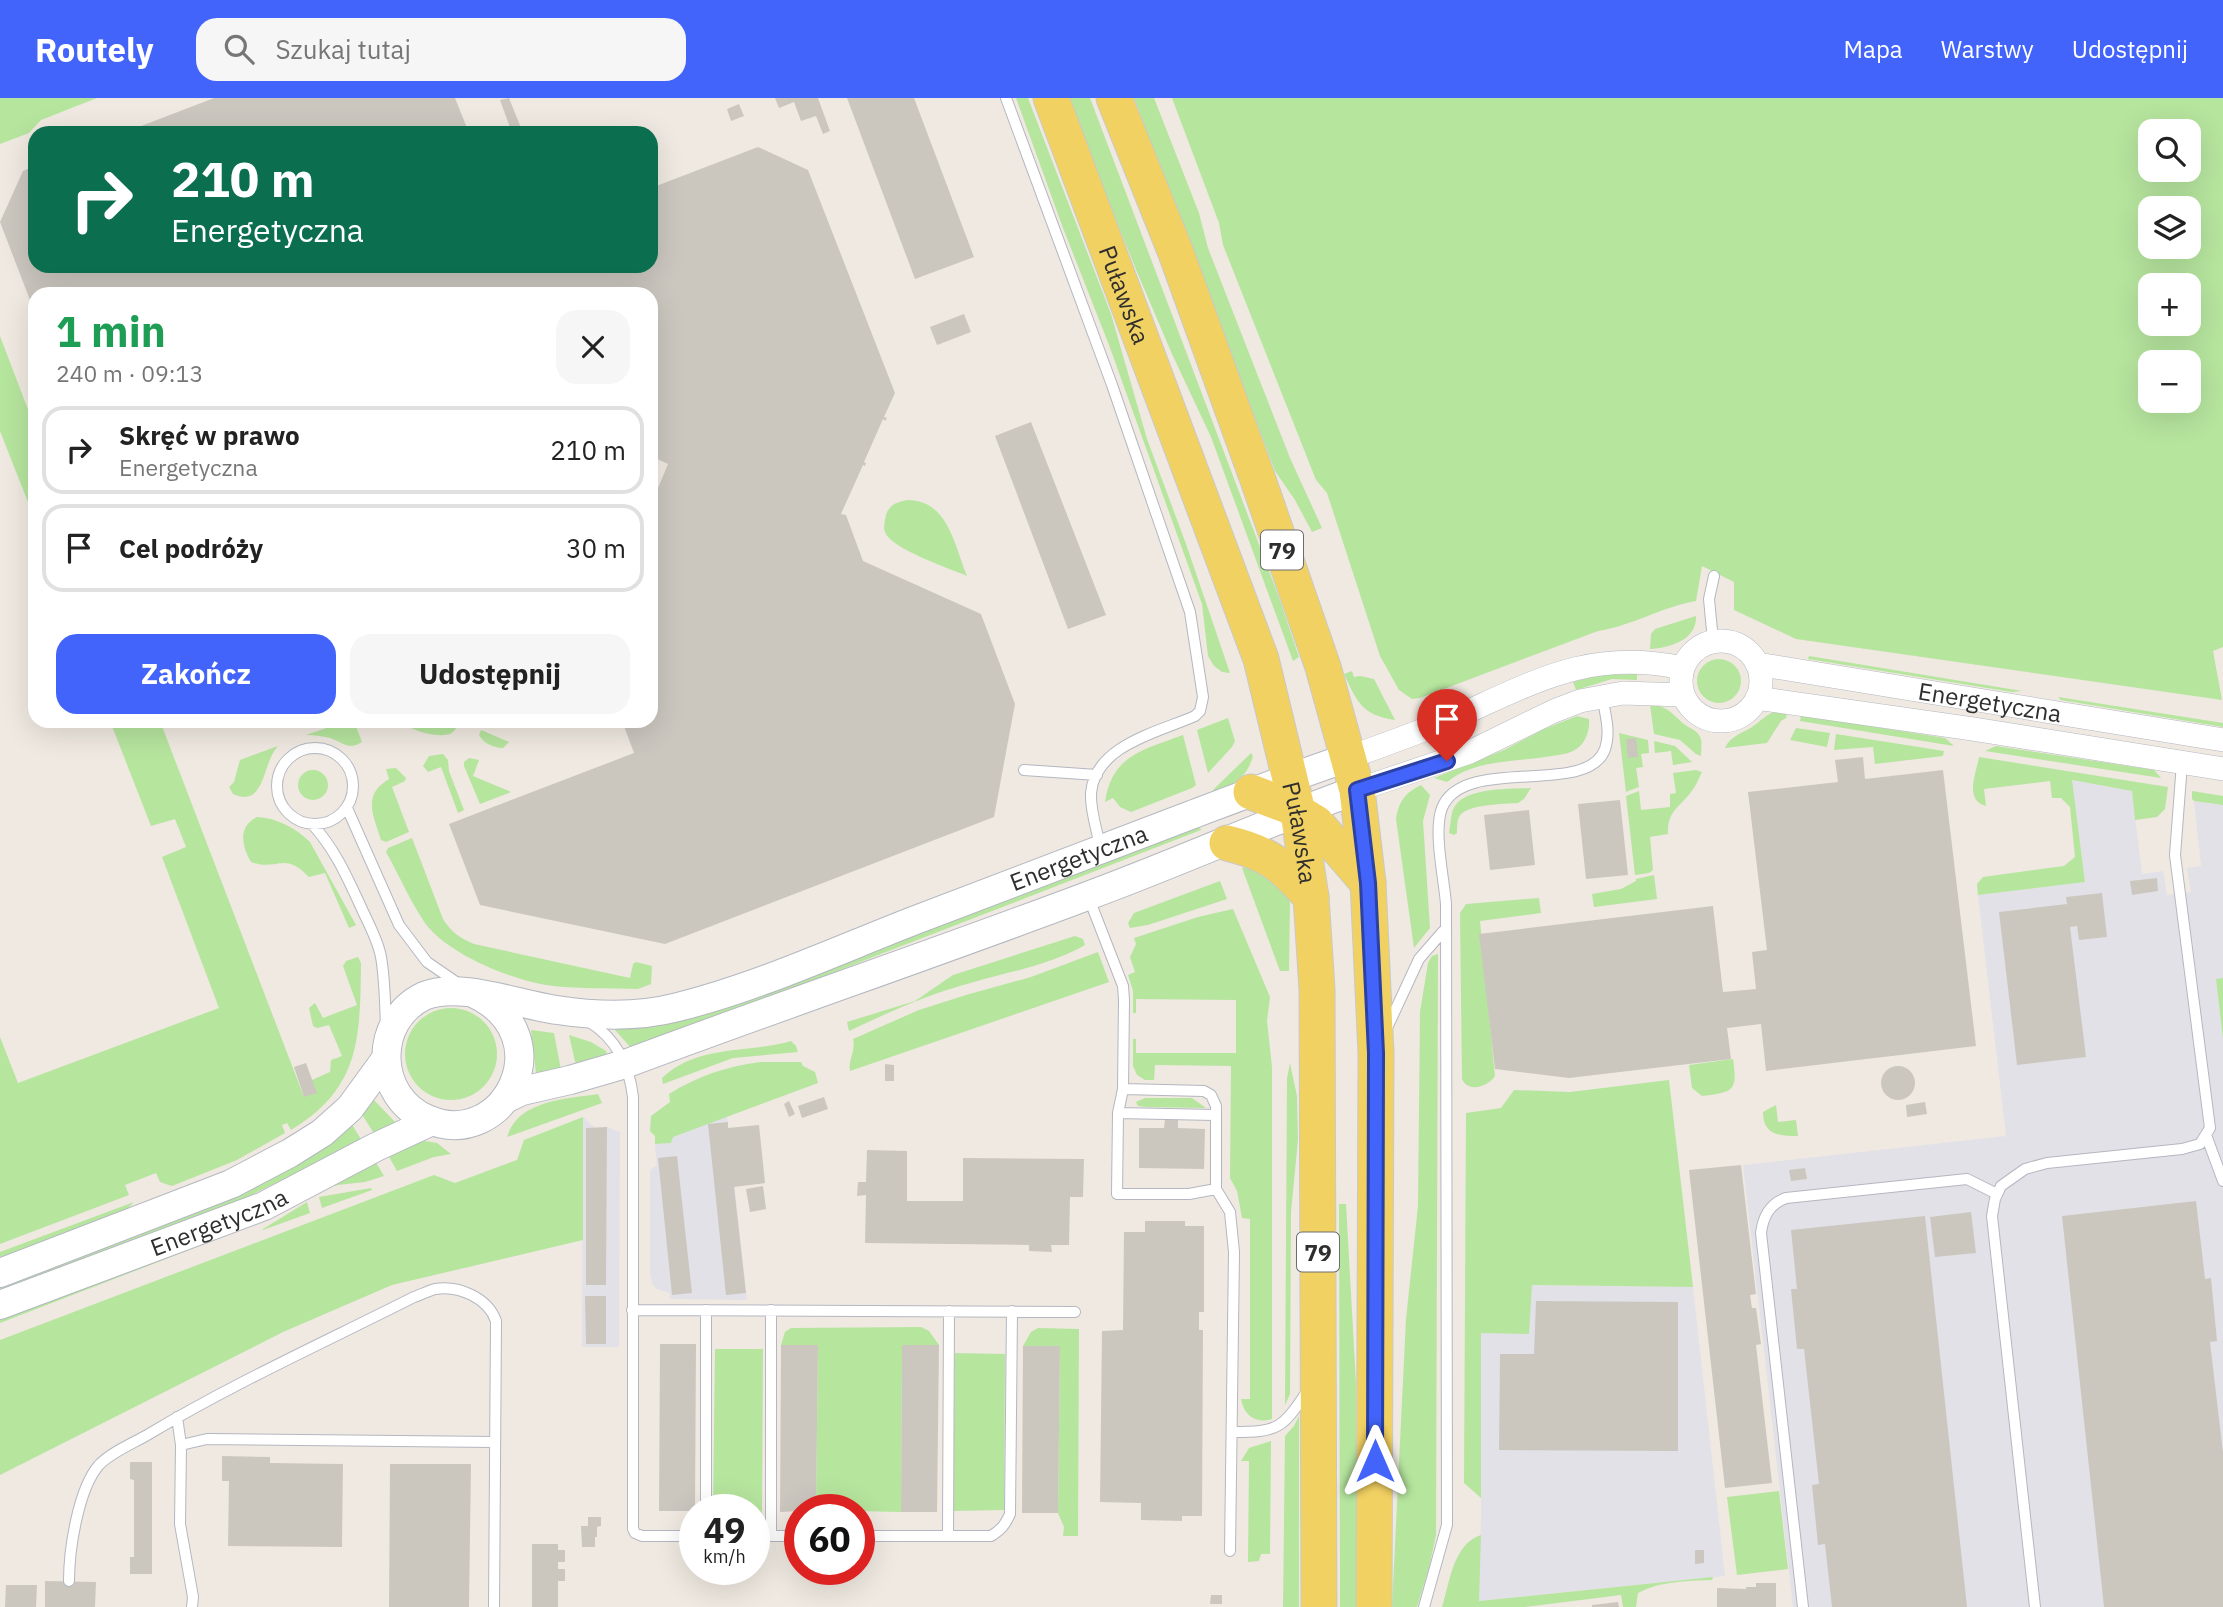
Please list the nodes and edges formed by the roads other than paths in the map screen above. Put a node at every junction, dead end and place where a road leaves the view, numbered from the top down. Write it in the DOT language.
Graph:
graph roads {
  1 [pos="1006,98"];
  2 [pos="1051,98"];
  3 [pos="1114,98"];
  4 [pos="1714,576"];
  5 [pos="1713,641"];
  6 [pos="1757,664"];
  7 [pos="1682,668"];
  8 [pos="1602,695"];
  9 [pos="1683,695"];
  10 [pos="1757,698"];
  11 [pos="2223,740"];
  12 [pos="1350,757"];
  13 [pos="2182,763"];
  14 [pos="2223,769"];
  15 [pos="1024,770"];
  16 [pos="1097,775"];
  17 [pos="1290,777"];
  18 [pos="1357,790"];
  19 [pos="1251,792"];
  20 [pos="347,808"];
  21 [pos="1298,811"];
  22 [pos="312,824"];
  23 [pos="1227,843"];
  24 [pos="1101,849"];
  25 [pos="1368,883"];
  26 [pos="1088,896"];
  27 [pos="1311,897"];
  28 [pos="1446,928"];
  29 [pos="473,993"];
  30 [pos="570,1012"];
  31 [pos="386,1052"];
  32 [pos="1376,1053"];
  33 [pos="625,1064"];
  34 [pos="1123,1089"];
  35 [pos="505,1099"];
  36 [pos="1118,1113"];
  37 [pos="1216,1115"];
  38 [pos="432,1121"];
  39 [pos="2206,1135"];
  40 [pos="2223,1181"];
  41 [pos="1216,1189"];
  42 [pos="1997,1194"];
  43 [pos="0,1273"];
  44 [pos="0,1305"];
  45 [pos="632,1310"];
  46 [pos="706,1310"];
  47 [pos="771,1310"];
  48 [pos="949,1311"];
  49 [pos="1012,1311"];
  50 [pos="1074,1312"];
  51 [pos="1319,1373"];
  52 [pos="177,1417"];
  53 [pos="1233,1432"];
  54 [pos="494,1442"];
  55 [pos="181,1445"];
  56 [pos="706,1494"];
  57 [pos="679,1536"];
  58 [pos="771,1536"];
  59 [pos="784,1536"];
  60 [pos="875,1536"];
  61 [pos="948,1536"];
  62 [pos="1230,1552"];
  63 [pos="69,1581"];
  64 [pos="192,1607"];
  65 [pos="494,1607"];
  66 [pos="1320,1607"];
  67 [pos="1374,1607"];
  68 [pos="1424,1607"];
  69 [pos="1803,1607"];
  70 [pos="2035,1607"];
  1 -- 16 [label="lane"];
  2 -- 17 [label="main road, Puławska / 79"];
  3 -- 12 [label="main road, 79"];
  4 -- 5 [label="lane"];
  5 -- 6 [label="street"];
  5 -- 7 [label="street"];
  6 -- 10 [label="street"];
  6 -- 11 [label="street, Energetyczna"];
  7 -- 9 [label="street"];
  7 -- 12 [label="street, Energetyczna"];
  8 -- 9 [label="street, Energetyczna"];
  8 -- 18 [label="street, Energetyczna"];
  8 -- 28 [label="lane"];
  9 -- 10 [label="street"];
  10 -- 13 [label="street, Energetyczna"];
  12 -- 17 [label="street, Energetyczna"];
  12 -- 18 [label="main road, 79"];
  13 -- 14 [label="street, Energetyczna"];
  13 -- 39 [label="lane"];
  15 -- 16 [label="lane"];
  16 -- 24 [label="lane"];
  17 -- 19 [label="street, Energetyczna"];
  17 -- 21 [label="main road, Puławska"];
  18 -- 21 [label="street, Energetyczna"];
  18 -- 25 [label="main road, 79"];
  19 -- 21 [label="main road"];
  19 -- 24 [label="street, Energetyczna"];
  20 -- 22 [label="lane"];
  20 -- 22 [label="lane"];
  20 -- 29 [label="lane"];
  21 -- 23 [label="street, Energetyczna"];
  21 -- 25 [label="main road"];
  21 -- 27 [label="main road, Puławska / 79"];
  22 -- 31 [label="lane"];
  23 -- 26 [label="street, Energetyczna"];
  23 -- 27 [label="main road"];
  24 -- 30 [label="street, Energetyczna"];
  25 -- 32 [label="main road, 79"];
  26 -- 33 [label="street, Energetyczna"];
  26 -- 34 [label="lane"];
  27 -- 51 [label="main road, Puławska / 79"];
  28 -- 32 [label="lane"];
  28 -- 68 [label="lane"];
  29 -- 30 [label="street, Energetyczna"];
  29 -- 31 [label="street, Energetyczna"];
  29 -- 35 [label="street, Energetyczna"];
  30 -- 33 [label="lane"];
  31 -- 38 [label="street"];
  31 -- 43 [label="street, Energetyczna"];
  32 -- 67 [label="main road, 79"];
  33 -- 35 [label="street, Energetyczna"];
  33 -- 45 [label="lane"];
  34 -- 36 [label="lane"];
  34 -- 37 [label="lane"];
  35 -- 38 [label="street, Energetyczna"];
  36 -- 37 [label="lane"];
  36 -- 41 [label="lane"];
  37 -- 41 [label="lane"];
  38 -- 44 [label="street, Energetyczna"];
  39 -- 40 [label="lane"];
  39 -- 42 [label="lane"];
  41 -- 53 [label="lane"];
  42 -- 69 [label="lane"];
  42 -- 70 [label="lane"];
  45 -- 46 [label="lane"];
  45 -- 57 [label="lane"];
  46 -- 47 [label="lane"];
  46 -- 56 [label="lane"];
  47 -- 48 [label="lane"];
  47 -- 58 [label="lane"];
  48 -- 49 [label="lane"];
  48 -- 61 [label="lane"];
  49 -- 50 [label="lane"];
  49 -- 61 [label="lane"];
  51 -- 53 [label="lane"];
  51 -- 66 [label="main road, Puławska / 79"];
  52 -- 54 [label="lane"];
  52 -- 55 [label="lane"];
  52 -- 63 [label="lane"];
  53 -- 62 [label="lane"];
  54 -- 55 [label="lane"];
  54 -- 65 [label="lane"];
  55 -- 64 [label="lane"];
  58 -- 59 [label="lane"];
  60 -- 61 [label="lane"];
}
